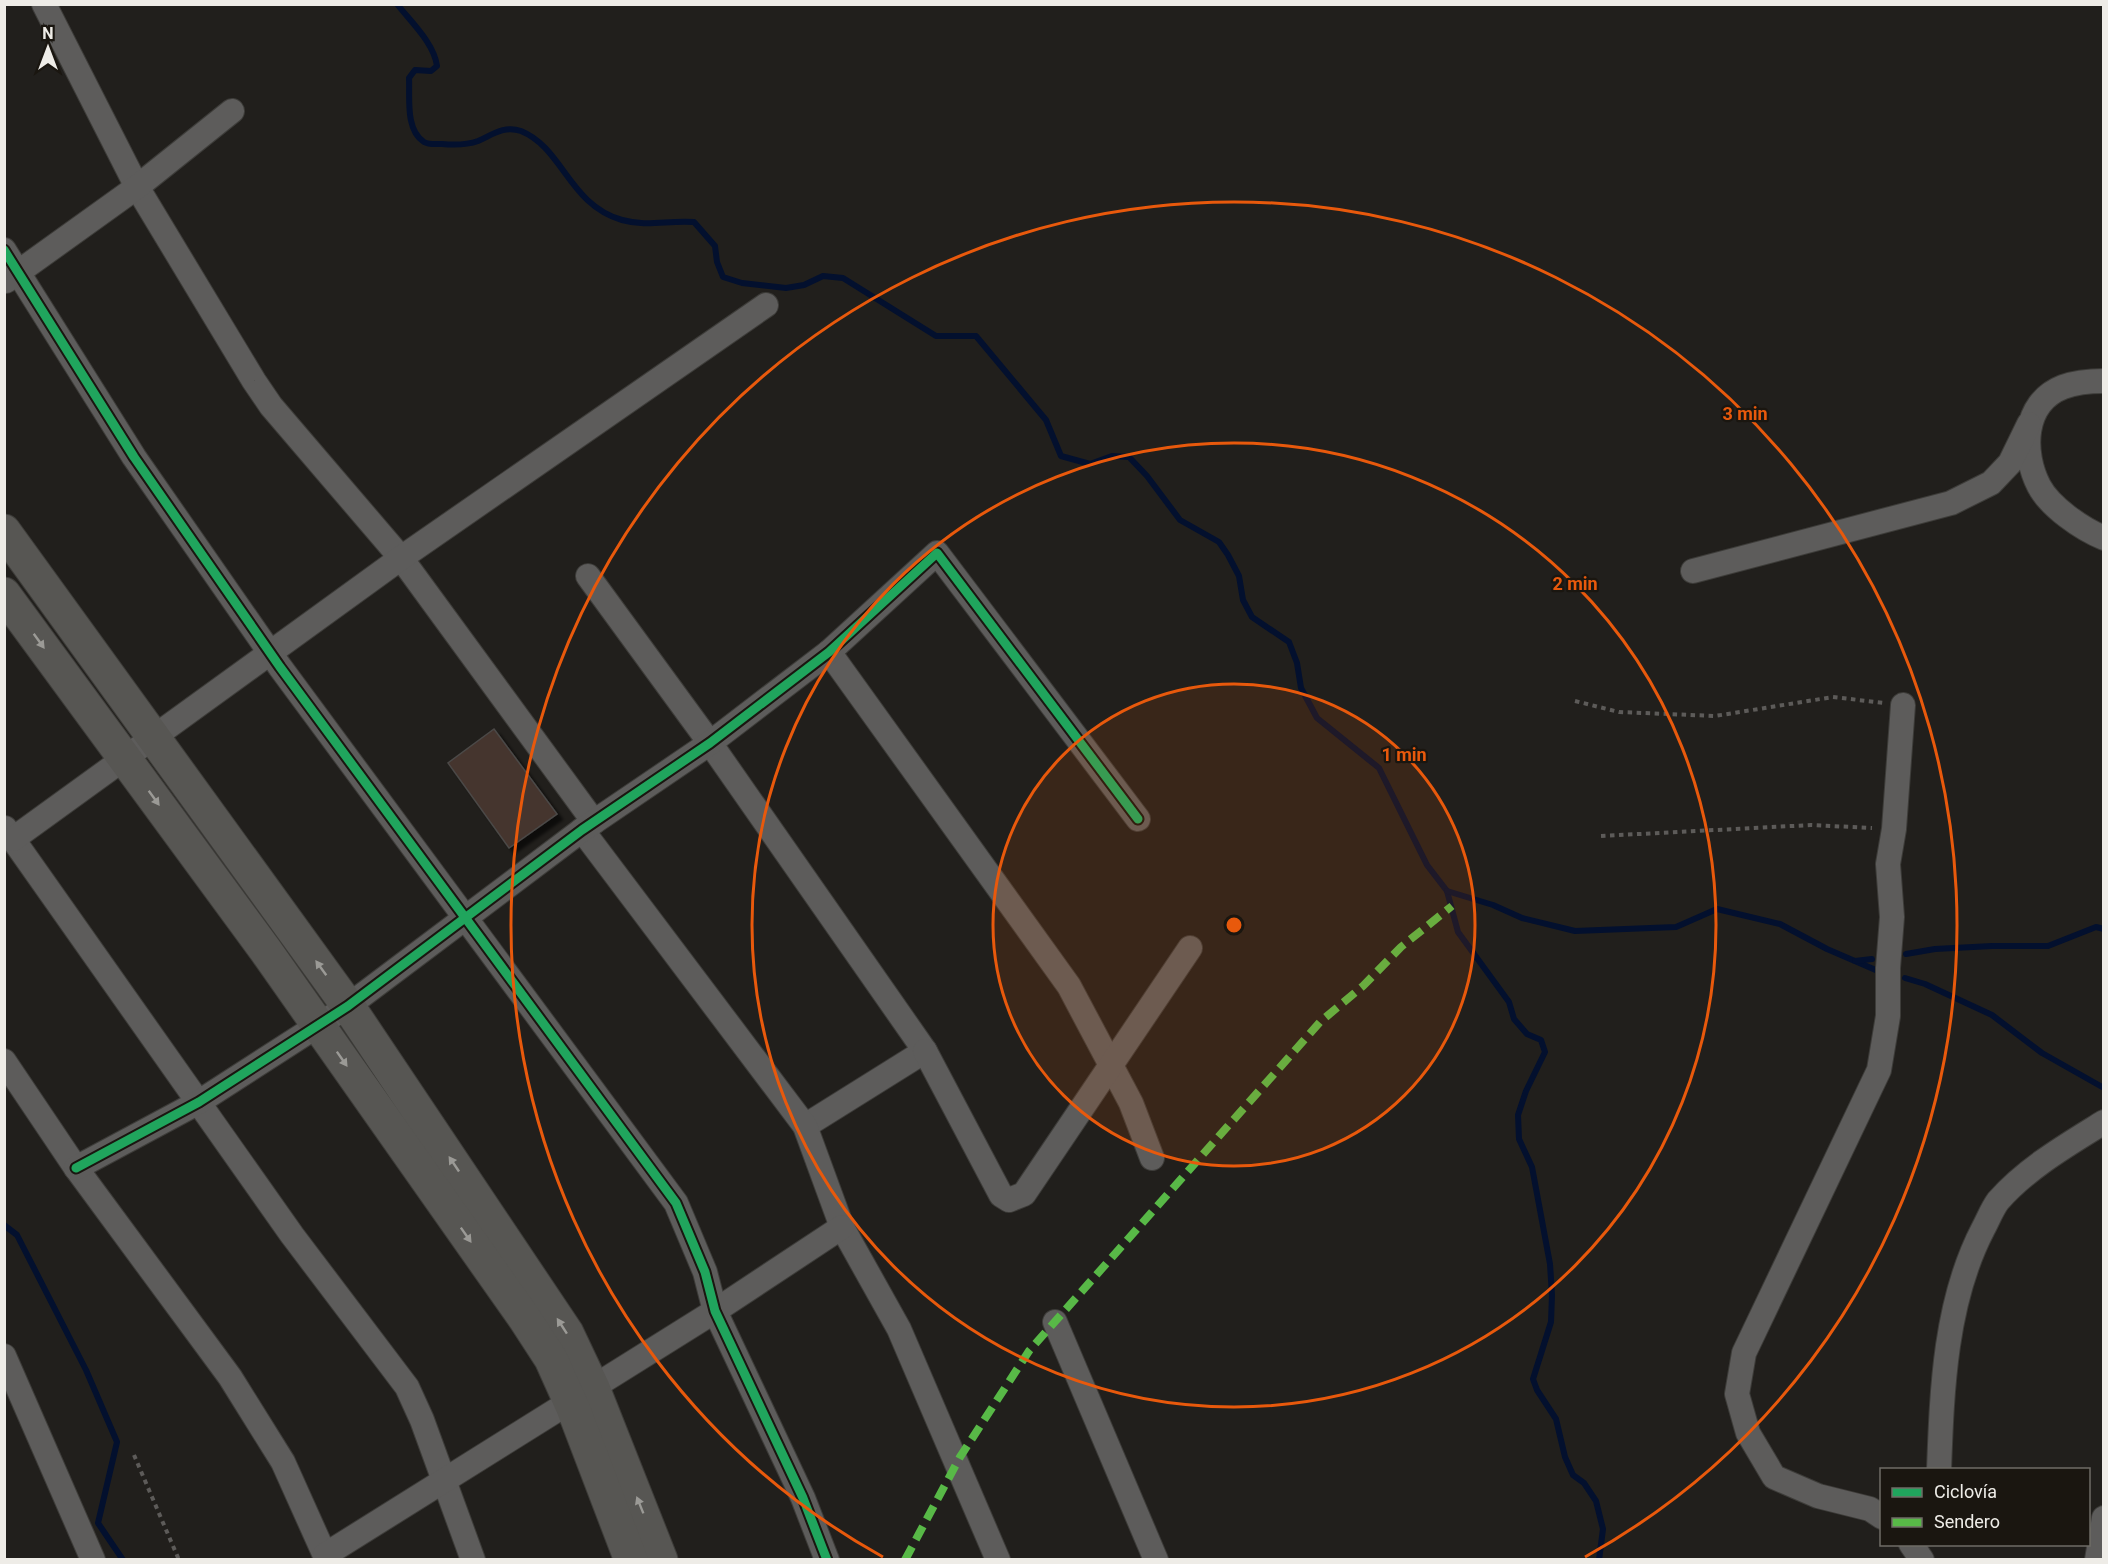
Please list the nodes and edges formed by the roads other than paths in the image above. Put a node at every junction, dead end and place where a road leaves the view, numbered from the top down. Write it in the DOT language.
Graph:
graph roads {
  1 [pos="44,4"];
  2 [pos="232,111"];
  3 [pos="137,187"];
  4 [pos="4,250"];
  5 [pos="11,277"];
  6 [pos="766,305"];
  7 [pos="2103,381"];
  8 [pos="2029,424"];
  9 [pos="4,531"];
  10 [pos="2103,538"];
  11 [pos="401,558"];
  12 [pos="1693,571"];
  13 [pos="588,576"];
  14 [pos="4,594"];
  15 [pos="829,652"];
  16 [pos="270,653"];
  17 [pos="1903,705"];
  18 [pos="154,737"];
  19 [pos="710,743"];
  20 [pos="125,758"];
  21 [pos="1138,819"];
  22 [pos="588,826"];
  23 [pos="9,834"];
  24 [pos="465,918"];
  25 [pos="1190,948"];
  26 [pos="348,1006"];
  27 [pos="318,1025"];
  28 [pos="925,1051"];
  29 [pos="4,1061"];
  30 [pos="1112,1065"];
  31 [pos="199,1102"];
  32 [pos="2103,1122"];
  33 [pos="805,1126"];
  34 [pos="1152,1158"];
  35 [pos="76,1168"];
  36 [pos="842,1227"];
  37 [pos="715,1311"];
  38 [pos="1055,1322"];
  39 [pos="4,1356"];
  40 [pos="582,1394"];
  41 [pos="1939,1468"];
  42 [pos="445,1480"];
  43 [pos="1880,1516"];
  44 [pos="2103,1518"];
  45 [pos="1912,1546"];
  46 [pos="326,1557"];
  47 [pos="93,1560"];
  48 [pos="473,1560"];
  49 [pos="631,1560"];
  50 [pos="661,1560"];
  51 [pos="827,1560"];
  52 [pos="998,1560"];
  53 [pos="1156,1560"];
  54 [pos="1922,1560"];
  55 [pos="2097,1560"];
  1 -- 3 [label="street"];
  2 -- 3 [label="street"];
  3 -- 5 [label="street"];
  3 -- 11 [label="street"];
  4 -- 5 [label="street"];
  5 -- 16 [label="street"];
  6 -- 11 [label="street"];
  7 -- 8 [label="street"];
  8 -- 10 [label="street"];
  8 -- 12 [label="street"];
  9 -- 18 [label="main road"];
  11 -- 16 [label="street"];
  11 -- 22 [label="street"];
  13 -- 19 [label="street"];
  14 -- 20 [label="main road, one-way"];
  15 -- 19 [label="street"];
  15 -- 21 [label="street"];
  15 -- 30 [label="street"];
  16 -- 18 [label="street"];
  16 -- 24 [label="street"];
  17 -- 43 [label="street"];
  18 -- 20 [label="street"];
  26 -- 18 [label="main road, one-way"];
  19 -- 22 [label="street"];
  19 -- 28 [label="street"];
  20 -- 23 [label="street"];
  20 -- 27 [label="main road, one-way"];
  22 -- 24 [label="street"];
  22 -- 33 [label="street"];
  23 -- 31 [label="street"];
  24 -- 26 [label="street"];
  24 -- 37 [label="street"];
  25 -- 30 [label="street"];
  26 -- 27 [label="street"];
  40 -- 26 [label="main road, one-way"];
  27 -- 31 [label="street"];
  27 -- 40 [label="main road, one-way"];
  28 -- 30 [label="street"];
  28 -- 33 [label="street"];
  29 -- 35 [label="street"];
  30 -- 34 [label="street"];
  31 -- 35 [label="street"];
  31 -- 42 [label="street"];
  32 -- 41 [label="street"];
  33 -- 36 [label="street"];
  35 -- 46 [label="street"];
  36 -- 37 [label="street"];
  36 -- 52 [label="street"];
  37 -- 40 [label="street"];
  37 -- 51 [label="street"];
  38 -- 53 [label="street"];
  39 -- 47 [label="street"];
  40 -- 42 [label="street"];
  40 -- 49 [label="main road"];
  50 -- 40 [label="main road, one-way"];
  42 -- 46 [label="street"];
  42 -- 48 [label="street"];
  44 -- 55 [label="street"];
  45 -- 54 [label="street"];
}
